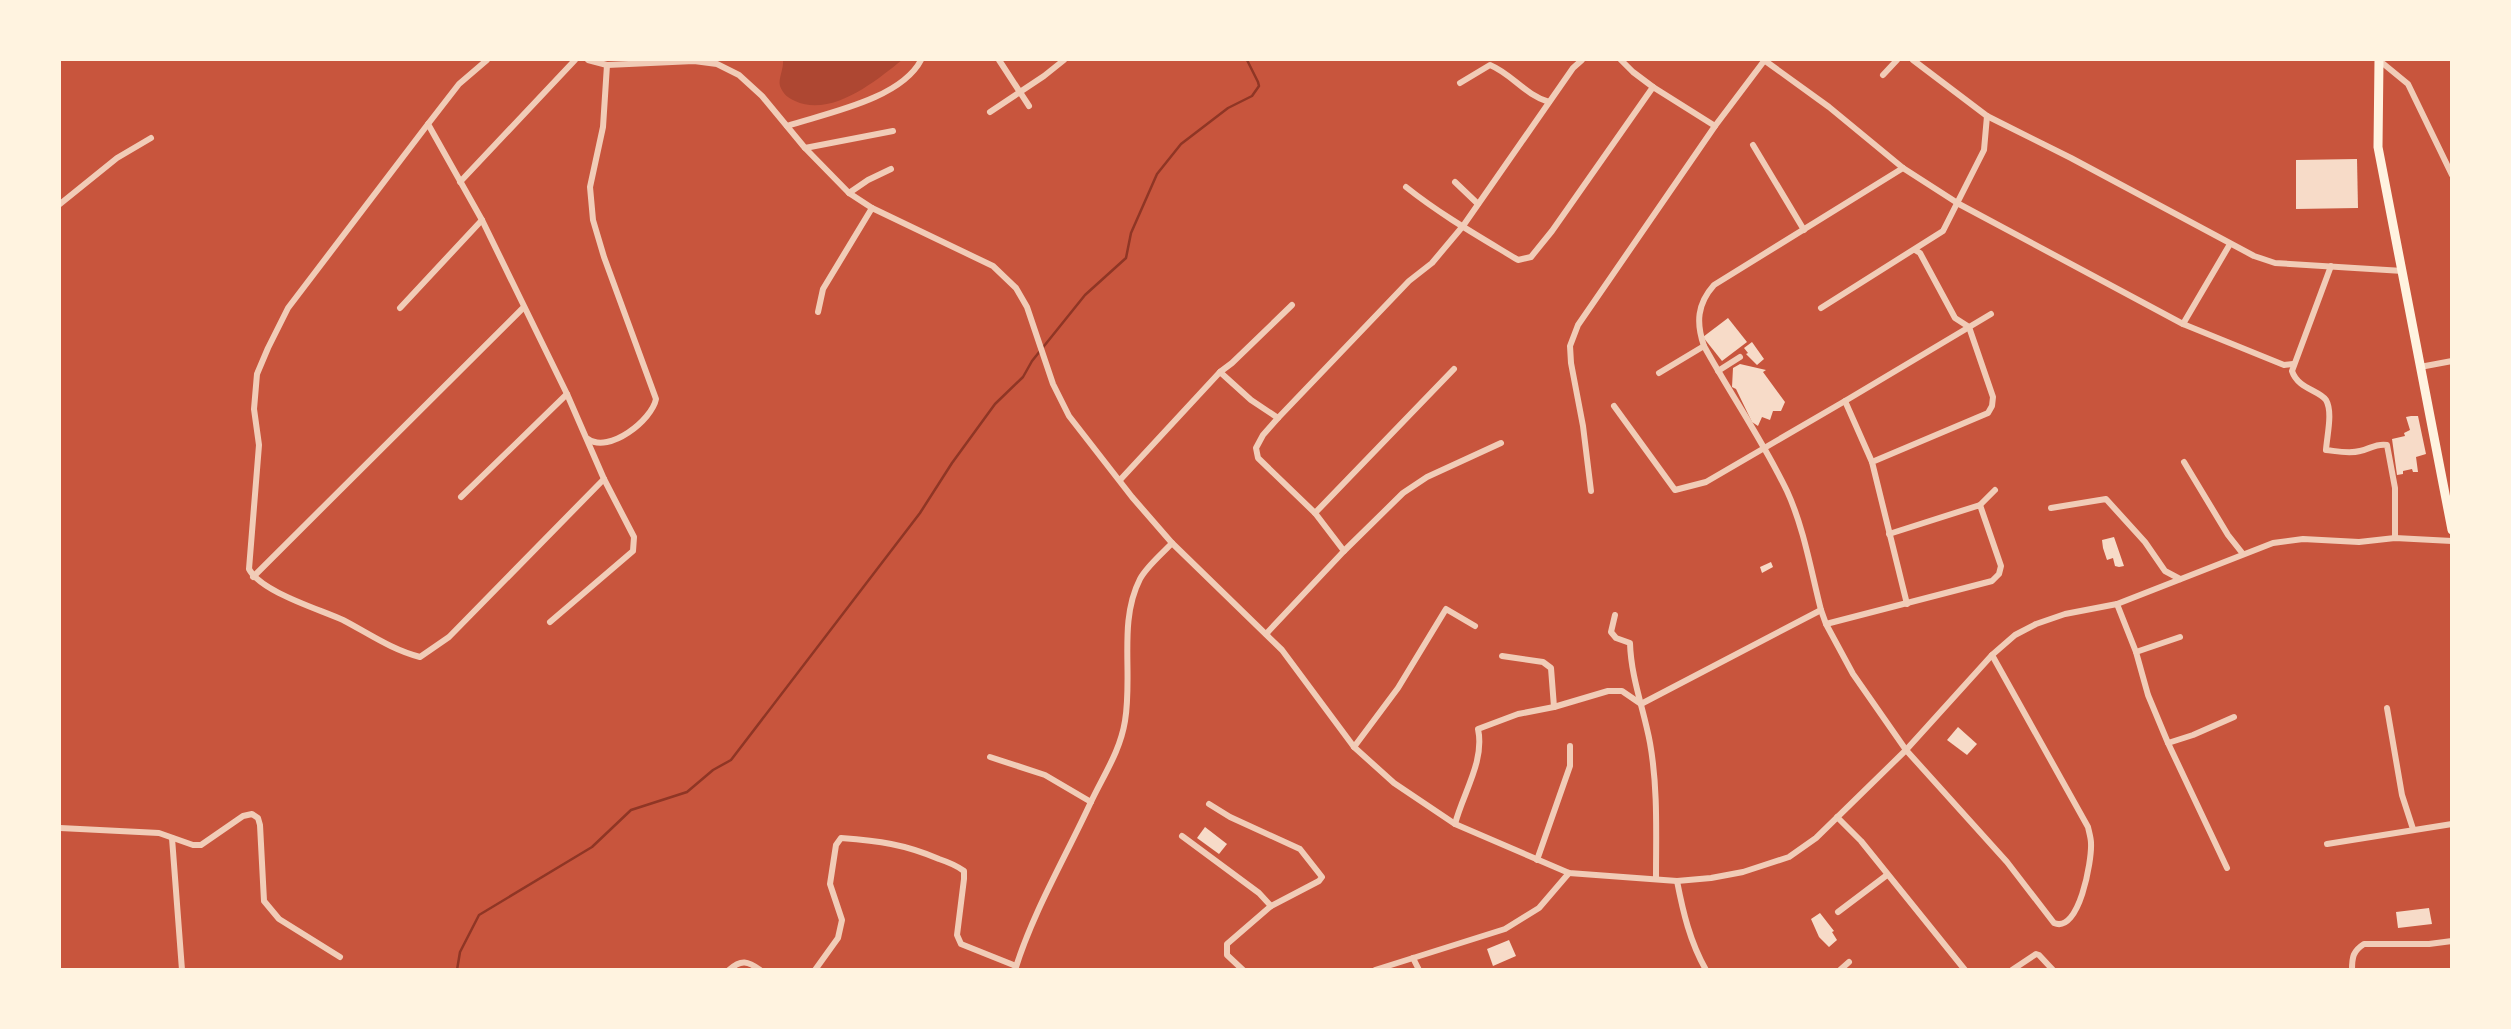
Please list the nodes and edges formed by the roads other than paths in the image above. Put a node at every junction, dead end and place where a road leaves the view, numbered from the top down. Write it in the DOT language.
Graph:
graph roads {
  1 [pos="487,60"];
  2 [pos="575,60"];
  3 [pos="588,60"];
  4 [pos="694,60"];
  5 [pos="921,60"];
  6 [pos="999,60"];
  7 [pos="1064,60"];
  8 [pos="1582,60"];
  9 [pos="1621,60"];
  10 [pos="1764,60"];
  11 [pos="1897,60"];
  12 [pos="1913,60"];
  13 [pos="2379,60"];
  14 [pos="607,65"];
  15 [pos="1884,75"];
  16 [pos="1460,83"];
  17 [pos="1653,87"];
  18 [pos="1021,92"];
  19 [pos="1549,102"];
  20 [pos="1029,106"];
  21 [pos="990,112"];
  22 [pos="1987,116"];
  23 [pos="428,124"];
  24 [pos="787,126"];
  25 [pos="1715,126"];
  26 [pos="893,131"];
  27 [pos="151,138"];
  28 [pos="1753,145"];
  29 [pos="805,148"];
  30 [pos="1903,168"];
  31 [pos="891,169"];
  32 [pos="2452,174"];
  33 [pos="460,182"];
  34 [pos="1455,182"];
  35 [pos="1406,187"];
  36 [pos="849,193"];
  37 [pos="60,204"];
  38 [pos="1478,204"];
  39 [pos="1959,204"];
  40 [pos="872,208"];
  41 [pos="482,220"];
  42 [pos="1463,226"];
  43 [pos="1804,230"];
  44 [pos="2230,243"];
  45 [pos="1915,250"];
  46 [pos="2330,267"];
  47 [pos="2403,271"];
  48 [pos="1292,305"];
  49 [pos="524,307"];
  50 [pos="400,308"];
  51 [pos="1821,308"];
  52 [pos="818,312"];
  53 [pos="1991,314"];
  54 [pos="2183,324"];
  55 [pos="1969,327"];
  56 [pos="1704,346"];
  57 [pos="1740,357"];
  58 [pos="2452,361"];
  59 [pos="2293,365"];
  60 [pos="2420,367"];
  61 [pos="1454,369"];
  62 [pos="1718,371"];
  63 [pos="1220,372"];
  64 [pos="1660,373"];
  65 [pos="567,394"];
  66 [pos="1844,401"];
  67 [pos="1614,405"];
  68 [pos="1278,418"];
  69 [pos="585,436"];
  70 [pos="1501,443"];
  71 [pos="1765,449"];
  72 [pos="1871,462"];
  73 [pos="2184,462"];
  74 [pos="604,479"];
  75 [pos="1120,480"];
  76 [pos="1995,490"];
  77 [pos="1591,491"];
  78 [pos="461,497"];
  79 [pos="1980,505"];
  80 [pos="2051,508"];
  81 [pos="1315,513"];
  82 [pos="2452,530"];
  83 [pos="1889,534"];
  84 [pos="2395,538"];
  85 [pos="2452,541"];
  86 [pos="1172,542"];
  87 [pos="1344,551"];
  88 [pos="2243,554"];
  89 [pos="253,577"];
  90 [pos="2180,579"];
  91 [pos="1907,604"];
  92 [pos="2117,604"];
  93 [pos="1821,610"];
  94 [pos="1615,615"];
  95 [pos="550,622"];
  96 [pos="1826,624"];
  97 [pos="1475,626"];
  98 [pos="1266,634"];
  99 [pos="2180,637"];
  100 [pos="2136,652"];
  101 [pos="1992,655"];
  102 [pos="1502,656"];
  103 [pos="1641,705"];
  104 [pos="1554,707"];
  105 [pos="2387,708"];
  106 [pos="2234,717"];
  107 [pos="2168,743"];
  108 [pos="1570,746"];
  109 [pos="1354,747"];
  110 [pos="1906,750"];
  111 [pos="990,757"];
  112 [pos="1091,802"];
  113 [pos="1209,804"];
  114 [pos="1838,817"];
  115 [pos="1455,824"];
  116 [pos="2452,824"];
  117 [pos="60,828"];
  118 [pos="2413,829"];
  119 [pos="1182,836"];
  120 [pos="172,838"];
  121 [pos="2327,844"];
  122 [pos="1537,860"];
  123 [pos="2227,868"];
  124 [pos="1569,873"];
  125 [pos="1887,875"];
  126 [pos="1656,878"];
  127 [pos="1677,881"];
  128 [pos="1271,906"];
  129 [pos="1839,912"];
  130 [pos="2452,942"];
  131 [pos="340,957"];
  132 [pos="1413,958"];
  133 [pos="1849,962"];
  134 [pos="1015,968"];
  135 [pos="183,970"];
  136 [pos="729,970"];
  137 [pos="760,970"];
  138 [pos="815,970"];
  139 [pos="1243,970"];
  140 [pos="1375,970"];
  141 [pos="1419,970"];
  142 [pos="1706,970"];
  143 [pos="1840,970"];
  144 [pos="1965,970"];
  145 [pos="2012,970"];
  146 [pos="2053,970"];
  147 [pos="2352,970"];
  1 -- 23 [label="street"];
  2 -- 33 [label="street"];
  3 -- 14 [label="street"];
  4 -- 14 [label="street"];
  4 -- 24 [label="street"];
  5 -- 24 [label="street"];
  6 -- 18 [label="street"];
  7 -- 18 [label="street"];
  8 -- 19 [label="street"];
  9 -- 17 [label="street"];
  10 -- 25 [label="street"];
  10 -- 30 [label="street"];
  11 -- 15 [label="street"];
  12 -- 22 [label="street"];
  13 -- 32 [label="street"];
  13 -- 47 [label="main road"];
  14 -- 69 [label="street"];
  16 -- 19 [label="street"];
  17 -- 25 [label="street"];
  17 -- 42 [label="street"];
  18 -- 20 [label="street"];
  18 -- 21 [label="street"];
  19 -- 38 [label="street"];
  22 -- 39 [label="street"];
  22 -- 44 [label="street"];
  23 -- 33 [label="street"];
  23 -- 89 [label="street"];
  24 -- 29 [label="street"];
  25 -- 77 [label="street"];
  26 -- 29 [label="street"];
  27 -- 37 [label="street"];
  28 -- 43 [label="street"];
  29 -- 36 [label="street"];
  30 -- 39 [label="street"];
  30 -- 43 [label="street"];
  31 -- 36 [label="street"];
  33 -- 41 [label="street"];
  34 -- 38 [label="street"];
  35 -- 42 [label="street"];
  36 -- 40 [label="street"];
  38 -- 42 [label="street"];
  39 -- 45 [label="street"];
  39 -- 54 [label="street"];
  40 -- 52 [label="street"];
  40 -- 75 [label="street"];
  41 -- 49 [label="street"];
  41 -- 50 [label="street"];
  42 -- 68 [label="street"];
  43 -- 56 [label="street"];
  44 -- 46 [label="street"];
  44 -- 54 [label="street"];
  45 -- 51 [label="street"];
  45 -- 55 [label="street"];
  46 -- 47 [label="street"];
  46 -- 59 [label="street"];
  47 -- 60 [label="main road"];
  48 -- 63 [label="street"];
  49 -- 65 [label="street"];
  49 -- 89 [label="street"];
  53 -- 55 [label="street"];
  54 -- 59 [label="street"];
  55 -- 66 [label="street"];
  55 -- 72 [label="street"];
  56 -- 62 [label="street"];
  56 -- 64 [label="street"];
  57 -- 62 [label="street"];
  58 -- 60 [label="street"];
  59 -- 84 [label="street"];
  60 -- 82 [label="main road"];
  61 -- 81 [label="street"];
  62 -- 71 [label="street"];
  63 -- 68 [label="street"];
  63 -- 75 [label="street"];
  65 -- 69 [label="street"];
  65 -- 78 [label="street"];
  66 -- 71 [label="street"];
  66 -- 72 [label="street"];
  67 -- 71 [label="street"];
  68 -- 81 [label="street"];
  69 -- 74 [label="street"];
  70 -- 87 [label="street"];
  71 -- 93 [label="street"];
  72 -- 83 [label="street"];
  73 -- 88 [label="street"];
  74 -- 89 [label="street"];
  74 -- 95 [label="street"];
  75 -- 86 [label="street"];
  76 -- 79 [label="street"];
  79 -- 83 [label="street"];
  79 -- 91 [label="street"];
  80 -- 90 [label="street"];
  81 -- 87 [label="street"];
  83 -- 91 [label="street"];
  84 -- 85 [label="street"];
  84 -- 88 [label="street"];
  86 -- 98 [label="street"];
  86 -- 112 [label="street"];
  87 -- 98 [label="street"];
  88 -- 90 [label="street"];
  90 -- 92 [label="street"];
  91 -- 96 [label="street"];
  92 -- 100 [label="street"];
  92 -- 101 [label="street"];
  93 -- 96 [label="street"];
  93 -- 103 [label="street"];
  94 -- 103 [label="street"];
  96 -- 110 [label="street"];
  97 -- 109 [label="street"];
  98 -- 109 [label="street"];
  99 -- 100 [label="street"];
  100 -- 107 [label="street"];
  101 -- 110 [label="street"];
  101 -- 110 [label="street"];
  102 -- 104 [label="street"];
  103 -- 104 [label="street"];
  103 -- 126 [label="street"];
  104 -- 115 [label="street"];
  105 -- 118 [label="street"];
  106 -- 107 [label="street"];
  107 -- 123 [label="street"];
  108 -- 122 [label="street"];
  109 -- 115 [label="street"];
  110 -- 114 [label="street"];
  111 -- 112 [label="street"];
  112 -- 134 [label="street"];
  113 -- 128 [label="street"];
  114 -- 125 [label="street"];
  114 -- 127 [label="street"];
  115 -- 122 [label="street"];
  116 -- 118 [label="street"];
  117 -- 120 [label="street"];
  118 -- 121 [label="street"];
  119 -- 128 [label="street"];
  120 -- 131 [label="street"];
  120 -- 135 [label="street"];
  122 -- 124 [label="street"];
  124 -- 126 [label="street"];
  124 -- 132 [label="street"];
  125 -- 129 [label="street"];
  125 -- 144 [label="street"];
  126 -- 127 [label="street"];
  127 -- 142 [label="street"];
  128 -- 139 [label="street"];
  130 -- 147 [label="street"];
  132 -- 140 [label="street"];
  132 -- 141 [label="street"];
  133 -- 143 [label="street"];
  134 -- 138 [label="street"];
  136 -- 137 [label="street"];
  145 -- 146 [label="street"];
}
